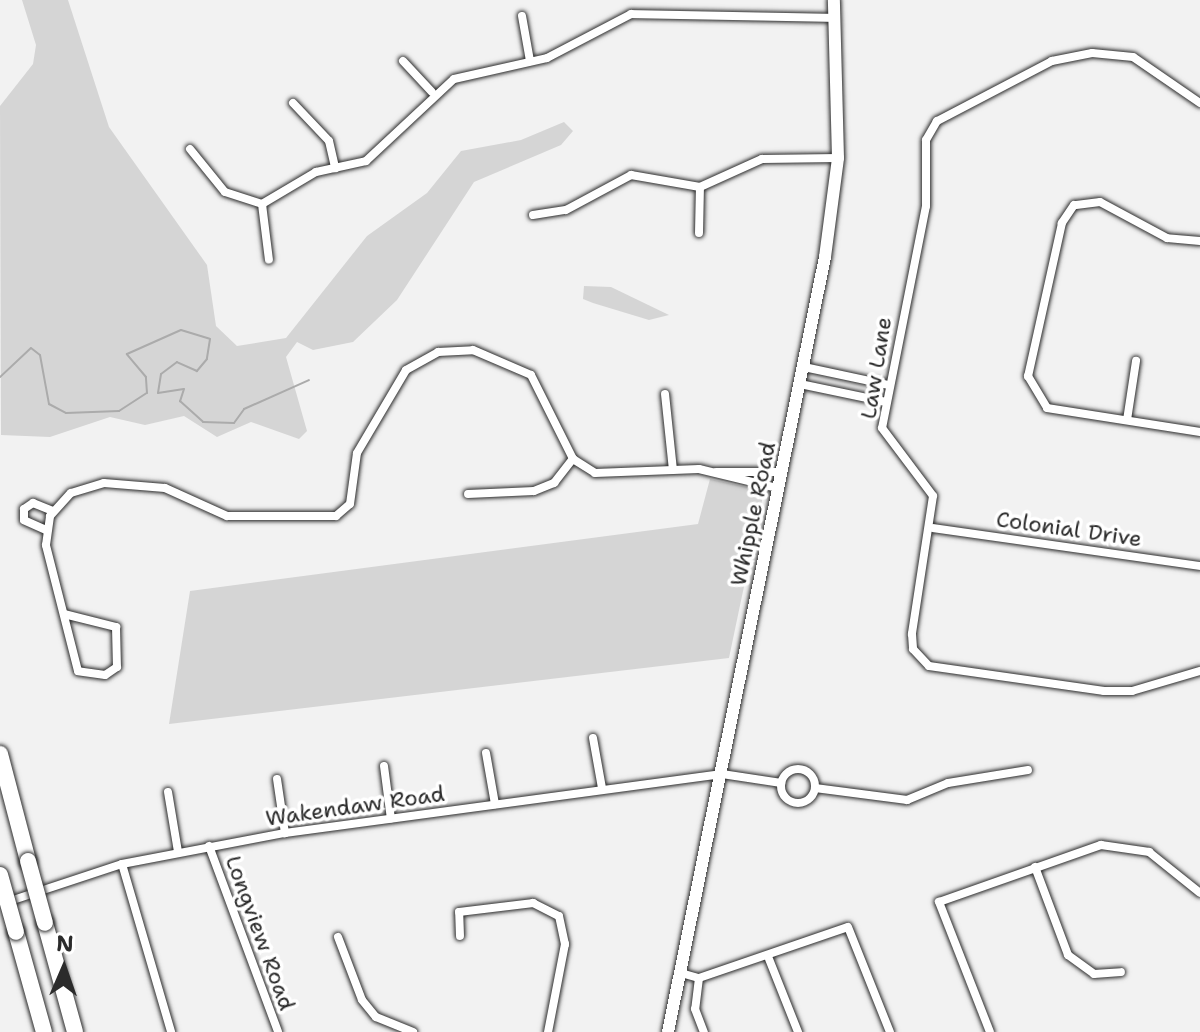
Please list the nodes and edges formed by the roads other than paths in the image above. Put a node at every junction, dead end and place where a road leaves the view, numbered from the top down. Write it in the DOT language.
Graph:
graph roads {
  1 [pos="834,0"];
  2 [pos="522,16"];
  3 [pos="835,18"];
  4 [pos="403,61"];
  5 [pos="530,61"];
  6 [pos="432,92"];
  7 [pos="293,103"];
  8 [pos="1200,103"];
  9 [pos="190,149"];
  10 [pos="838,158"];
  11 [pos="335,168"];
  12 [pos="700,187"];
  13 [pos="262,204"];
  14 [pos="533,215"];
  15 [pos="699,233"];
  16 [pos="1200,241"];
  17 [pos="269,260"];
  18 [pos="1136,361"];
  19 [pos="804,367"];
  20 [pos="800,384"];
  21 [pos="889,385"];
  22 [pos="665,394"];
  23 [pos="886,402"];
  24 [pos="1127,420"];
  25 [pos="1200,432"];
  26 [pos="573,459"];
  27 [pos="673,470"];
  28 [pos="715,472"];
  29 [pos="782,472"];
  30 [pos="777,488"];
  31 [pos="468,494"];
  32 [pos="53,511"];
  33 [pos="933,528"];
  34 [pos="46,530"];
  35 [pos="1200,566"];
  36 [pos="64,614"];
  37 [pos="1200,671"];
  38 [pos="593,738"];
  39 [pos="486,753"];
  40 [pos="0,754"];
  41 [pos="384,766"];
  42 [pos="1028,770"];
  43 [pos="722,774"];
  44 [pos="277,779"];
  45 [pos="781,783"];
  46 [pos="602,788"];
  47 [pos="815,788"];
  48 [pos="168,792"];
  49 [pos="495,804"];
  50 [pos="391,819"];
  51 [pos="285,833"];
  52 [pos="209,846"];
  53 [pos="178,852"];
  54 [pos="122,864"];
  55 [pos="1035,867"];
  56 [pos="0,875"];
  57 [pos="1200,893"];
  58 [pos="0,904"];
  59 [pos="460,936"];
  60 [pos="338,937"];
  61 [pos="769,959"];
  62 [pos="1121,972"];
  63 [pos="681,973"];
  64 [pos="699,978"];
  65 [pos="44,1032"];
  66 [pos="75,1032"];
  67 [pos="171,1032"];
  68 [pos="278,1032"];
  69 [pos="413,1032"];
  70 [pos="548,1032"];
  71 [pos="668,1032"];
  72 [pos="704,1032"];
  73 [pos="798,1032"];
  74 [pos="890,1032"];
  75 [pos="990,1032"];
  1 -- 3 [label="main road, Whipple Road"];
  2 -- 5 [label="street"];
  3 -- 5 [label="street"];
  3 -- 10 [label="main road, Whipple Road"];
  4 -- 6 [label="street"];
  5 -- 6 [label="street"];
  6 -- 11 [label="street"];
  7 -- 11 [label="street"];
  8 -- 21 [label="street, Law Lane"];
  9 -- 13 [label="street"];
  10 -- 12 [label="street"];
  10 -- 19 [label="main road, Whipple Road"];
  11 -- 13 [label="street"];
  12 -- 14 [label="street"];
  12 -- 15 [label="street"];
  13 -- 17 [label="street"];
  16 -- 24 [label="street"];
  18 -- 24 [label="street"];
  19 -- 20 [label="main road, Whipple Road"];
  19 -- 21 [label="street"];
  20 -- 23 [label="street"];
  20 -- 29 [label="main road, Whipple Road"];
  21 -- 23 [label="street, Law Lane"];
  22 -- 27 [label="street"];
  23 -- 33 [label="street, Law Lane"];
  24 -- 25 [label="street"];
  26 -- 27 [label="street"];
  26 -- 31 [label="street"];
  26 -- 32 [label="street"];
  27 -- 28 [label="street"];
  28 -- 29 [label="street"];
  28 -- 30 [label="street"];
  29 -- 30 [label="main road, Whipple Road"];
  30 -- 43 [label="main road, Whipple Road"];
  32 -- 34 [label="street"];
  32 -- 34 [label="street"];
  33 -- 35 [label="street, Colonial Drive"];
  33 -- 37 [label="street, Law Lane"];
  34 -- 36 [label="street"];
  36 -- 36 [label="street"];
  38 -- 46 [label="street"];
  39 -- 49 [label="street"];
  40 -- 66 [label="highway, bridge"];
  41 -- 50 [label="street"];
  42 -- 47 [label="street"];
  43 -- 45 [label="street, Wakendaw Road"];
  43 -- 46 [label="street, Wakendaw Road"];
  43 -- 63 [label="main road, Whipple Road"];
  44 -- 51 [label="street"];
  45 -- 47 [label="street"];
  45 -- 47 [label="street"];
  46 -- 49 [label="street, Wakendaw Road"];
  48 -- 53 [label="street"];
  49 -- 50 [label="street, Wakendaw Road"];
  50 -- 51 [label="street, Wakendaw Road"];
  51 -- 52 [label="street, Wakendaw Road"];
  52 -- 53 [label="street, Wakendaw Road"];
  52 -- 68 [label="street, Longview Road"];
  53 -- 54 [label="street, Wakendaw Road"];
  54 -- 58 [label="street, Wakendaw Road"];
  54 -- 67 [label="street"];
  55 -- 57 [label="street"];
  55 -- 62 [label="street"];
  55 -- 75 [label="street"];
  56 -- 65 [label="highway, bridge"];
  59 -- 70 [label="street"];
  60 -- 69 [label="street"];
  61 -- 64 [label="street"];
  61 -- 73 [label="street"];
  61 -- 74 [label="street"];
  63 -- 64 [label="street"];
  63 -- 71 [label="main road, Whipple Road"];
  64 -- 72 [label="street"];
}
